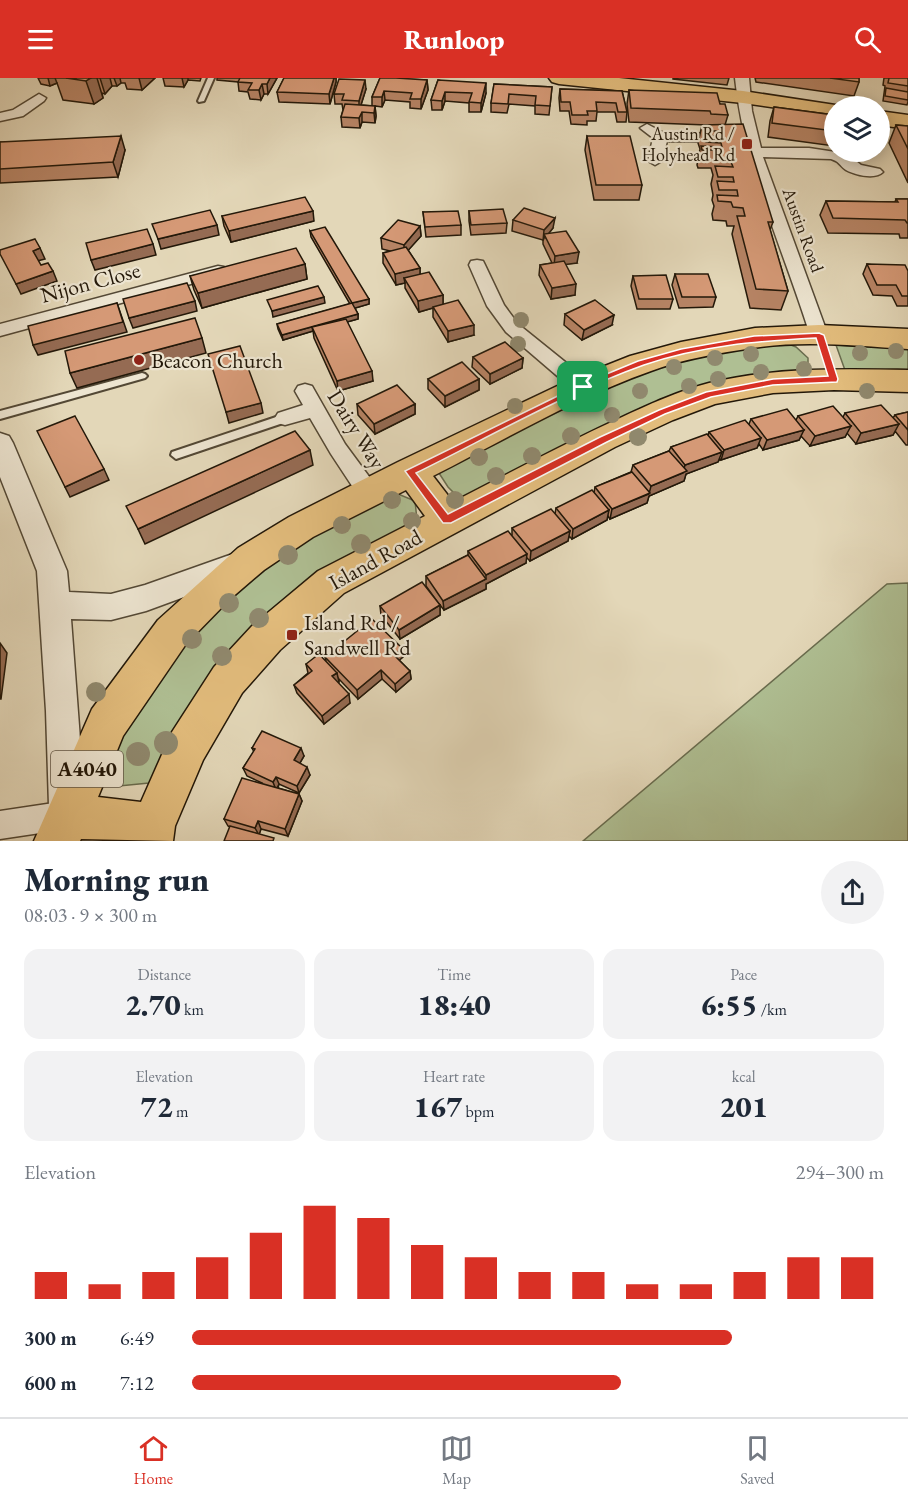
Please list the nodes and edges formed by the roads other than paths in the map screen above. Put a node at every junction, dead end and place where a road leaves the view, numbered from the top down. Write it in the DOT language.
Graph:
graph roads {
  1 [pos="212,78"];
  2 [pos="559,78"];
  3 [pos="742,88"];
  4 [pos="39,98"];
  5 [pos="201,101"];
  6 [pos="824,108"];
  7 [pos="0,117"];
  8 [pos="890,120"];
  9 [pos="908,122"];
  10 [pos="647,128"];
  11 [pos="661,137"];
  12 [pos="753,145"];
  13 [pos="655,160"];
  14 [pos="875,172"];
  15 [pos="477,265"];
  16 [pos="237,266"];
  17 [pos="0,330"];
  18 [pos="819,335"];
  19 [pos="908,339"];
  20 [pos="142,376"];
  21 [pos="834,379"];
  22 [pos="908,381"];
  23 [pos="583,387"];
  24 [pos="305,391"];
  25 [pos="316,409"];
  26 [pos="0,415"];
  27 [pos="285,418"];
  28 [pos="0,443"];
  29 [pos="176,455"];
  30 [pos="410,471"];
  31 [pos="368,492"];
  32 [pos="447,520"];
  33 [pos="251,559"];
  34 [pos="55,605"];
  35 [pos="0,825"];
  36 [pos="62,828"];
  37 [pos="151,833"];
  1 -- 5 [label="lane"];
  2 -- 3 [label="main road"];
  3 -- 6 [label="main road"];
  3 -- 12 [label="street, Austin Road"];
  4 -- 7 [label="street"];
  8 -- 9 [label="main road"];
  10 -- 11 [label="street"];
  11 -- 12 [label="street"];
  11 -- 13 [label="street"];
  12 -- 14 [label="street"];
  12 -- 18 [label="street, Austin Road"];
  15 -- 23 [label="street"];
  16 -- 17 [label="street, Nijon Close"];
  18 -- 19 [label="main road, A4040"];
  18 -- 21 [label="main road"];
  18 -- 23 [label="main road, A4040"];
  20 -- 26 [label="lane"];
  21 -- 22 [label="main road, Island Road"];
  21 -- 32 [label="main road, Island Road"];
  23 -- 30 [label="main road, A4040"];
  24 -- 25 [label="street, Dairy Way"];
  25 -- 27 [label="street"];
  25 -- 31 [label="street, Dairy Way"];
  27 -- 29 [label="lane"];
  28 -- 34 [label="street"];
  30 -- 31 [label="main road, A4040"];
  30 -- 32 [label="main road"];
  31 -- 33 [label="main road, A4040"];
  32 -- 37 [label="main road, Island Road"];
  33 -- 34 [label="street"];
  33 -- 36 [label="main road, A4040"];
  34 -- 36 [label="street"];
  35 -- 36 [label="street"];
  36 -- 37 [label="main road"];
}
